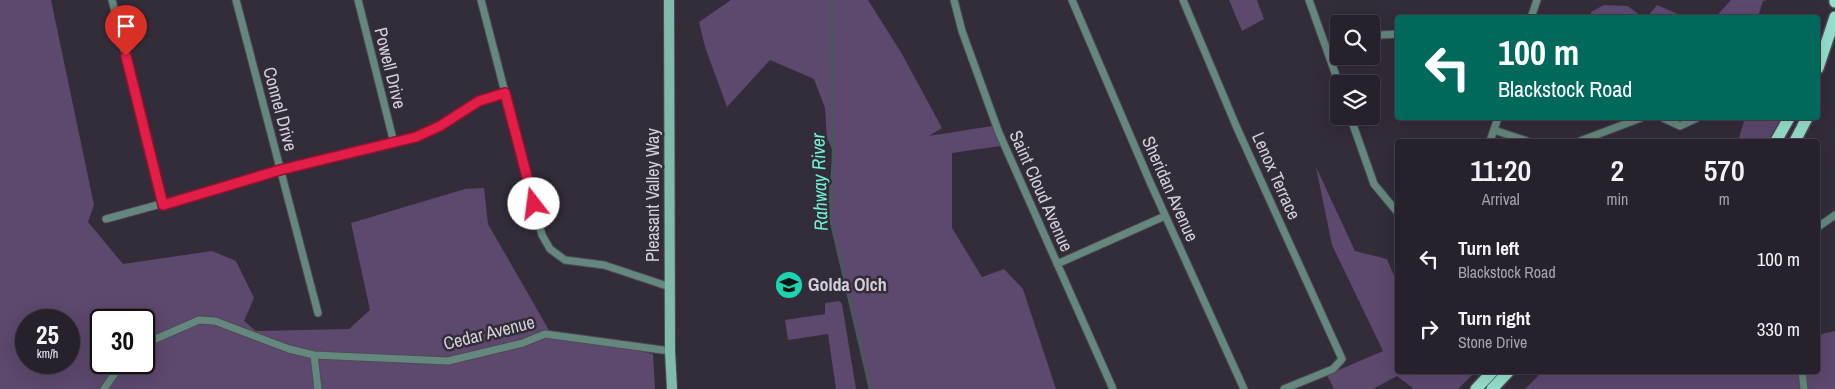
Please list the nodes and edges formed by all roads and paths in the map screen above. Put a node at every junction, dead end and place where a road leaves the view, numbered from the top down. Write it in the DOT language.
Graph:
graph roads {
  1 [pos="112,0"];
  2 [pos="236,0"];
  3 [pos="358,0"];
  4 [pos="481,0"];
  5 [pos="669,0"];
  6 [pos="954,0"];
  7 [pos="1072,0"];
  8 [pos="1183,0"];
  9 [pos="1309,0"];
  10 [pos="1536,0"];
  11 [pos="1532,15"];
  12 [pos="1835,17"];
  13 [pos="1395,34"];
  14 [pos="1380,35"];
  15 [pos="1820,62"];
  16 [pos="1336,75"];
  17 [pos="505,93"];
  18 [pos="1497,120"];
  19 [pos="1636,120"];
  20 [pos="1667,120"];
  21 [pos="1693,120"];
  22 [pos="1787,120"];
  23 [pos="1806,120"];
  24 [pos="1353,125"];
  25 [pos="1494,130"];
  26 [pos="1491,139"];
  27 [pos="1521,139"];
  28 [pos="1585,139"];
  29 [pos="1777,139"];
  30 [pos="1796,139"];
  31 [pos="394,143"];
  32 [pos="280,170"];
  33 [pos="163,205"];
  34 [pos="1395,209"];
  35 [pos="1835,215"];
  36 [pos="1165,216"];
  37 [pos="106,220"];
  38 [pos="1820,226"];
  39 [pos="1058,264"];
  40 [pos="670,287"];
  41 [pos="318,313"];
  42 [pos="155,339"];
  43 [pos="670,352"];
  44 [pos="314,355"];
  45 [pos="115,374"];
  46 [pos="1490,374"];
  47 [pos="1506,374"];
  48 [pos="1802,374"];
  49 [pos="104,389"];
  50 [pos="318,389"];
  51 [pos="672,389"];
  52 [pos="1113,389"];
  53 [pos="1244,389"];
  54 [pos="1284,389"];
  55 [pos="1476,389"];
  56 [pos="1492,389"];
  57 [pos="1804,389"];
  1 -- 33 [label="street"];
  2 -- 32 [label="street, Connel Drive"];
  3 -- 31 [label="street, Powell Drive"];
  4 -- 17 [label="street"];
  5 -- 40 [label="main road, Pleasant Valley Way"];
  6 -- 39 [label="street, Saint Cloud Avenue"];
  7 -- 36 [label="street, Sheridan Avenue"];
  8 -- 54 [label="street, Lenox Terrace"];
  9 -- 16 [label="street"];
  10 -- 11 [label="street"];
  12 -- 15 [label="main road"];
  13 -- 14 [label="street"];
  17 -- 31 [label="street"];
  17 -- 40 [label="street"];
  18 -- 25 [label="street"];
  19 -- 28 [label="street"];
  20 -- 21 [label="street"];
  22 -- 29 [label="main road"];
  23 -- 30 [label="main road"];
  24 -- 34 [label="street"];
  25 -- 26 [label="street"];
  25 -- 27 [label="street"];
  31 -- 32 [label="street"];
  32 -- 33 [label="street"];
  32 -- 41 [label="street, Connel Drive"];
  33 -- 37 [label="street"];
  35 -- 38 [label="street"];
  36 -- 39 [label="street"];
  36 -- 53 [label="street, Sheridan Avenue"];
  39 -- 52 [label="street, Saint Cloud Avenue"];
  40 -- 43 [label="main road, Pleasant Valley Way"];
  42 -- 44 [label="street, Cedar Avenue"];
  43 -- 44 [label="street, Cedar Avenue"];
  43 -- 51 [label="main road, Pleasant Valley Way"];
  44 -- 50 [label="street"];
  45 -- 49 [label="street"];
  46 -- 55 [label="main road"];
  47 -- 56 [label="main road"];
  48 -- 57 [label="street"];
}
